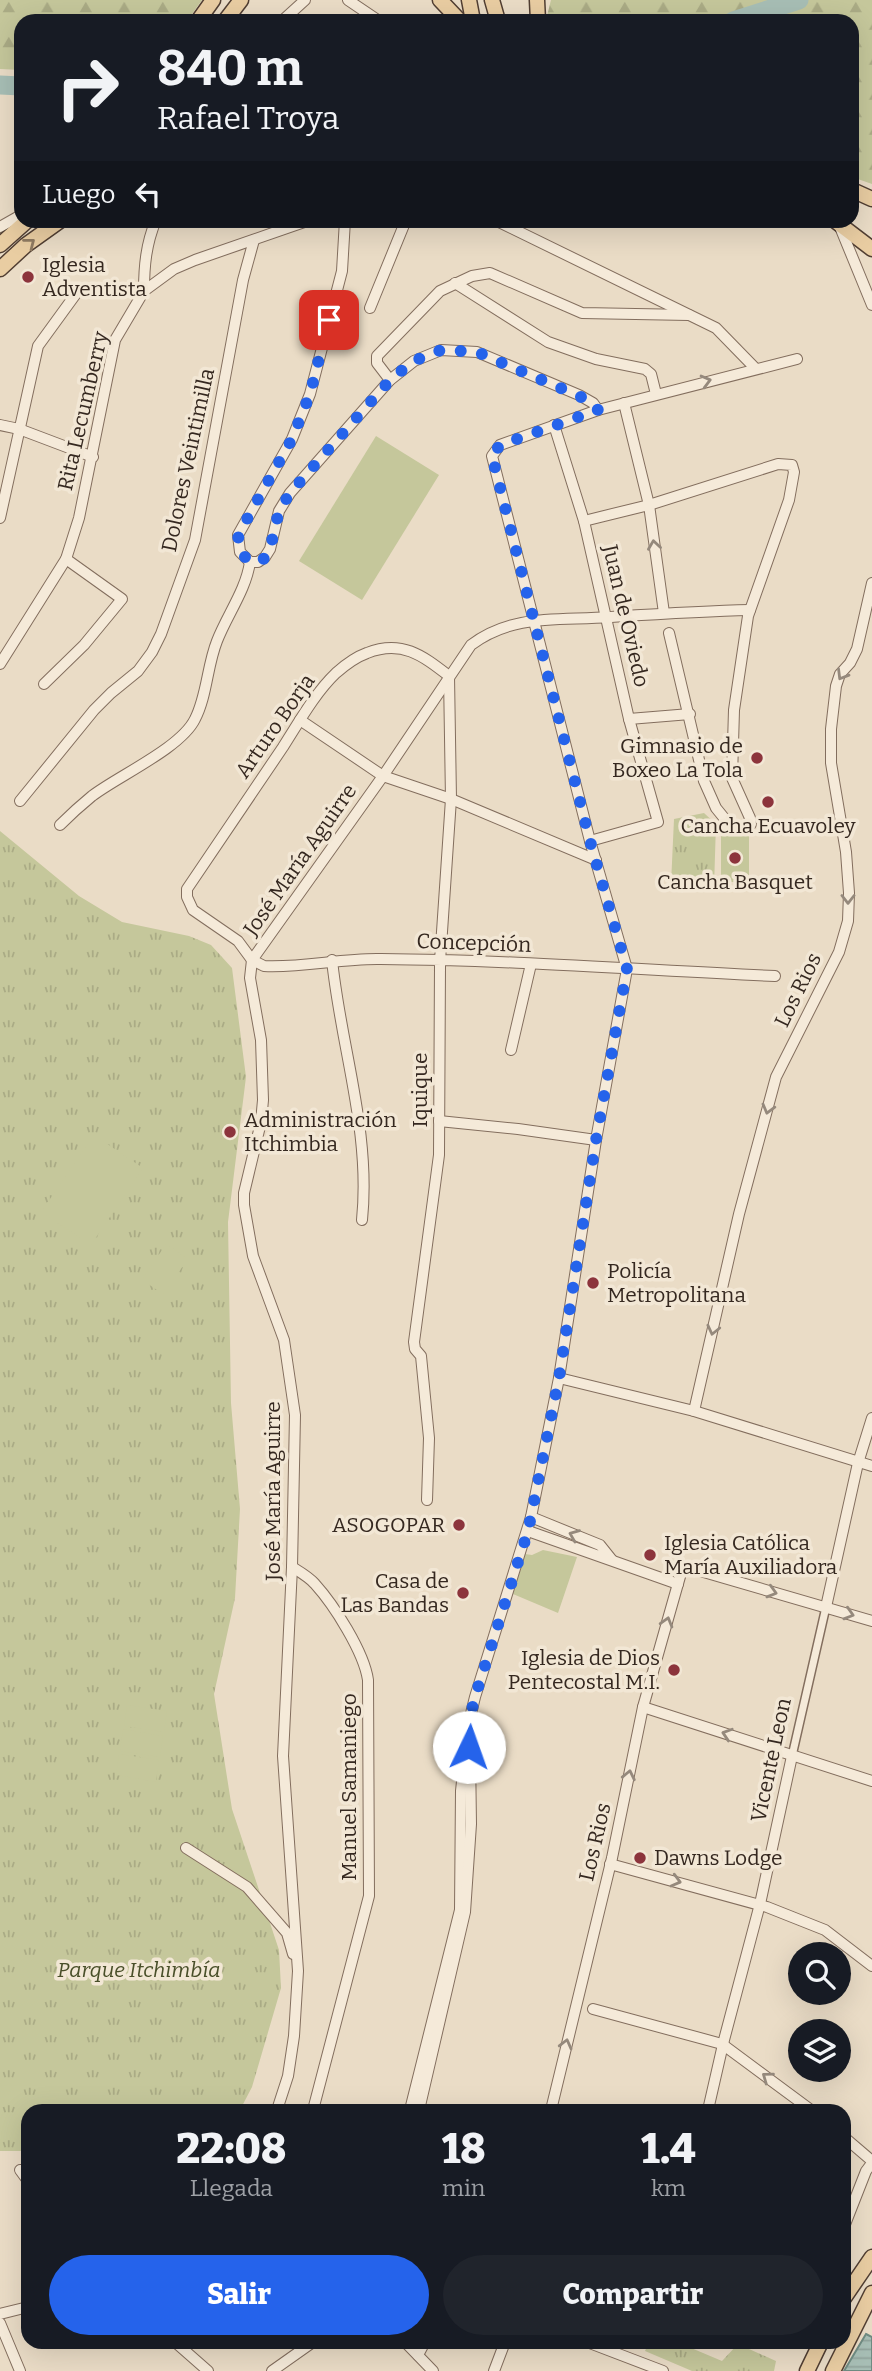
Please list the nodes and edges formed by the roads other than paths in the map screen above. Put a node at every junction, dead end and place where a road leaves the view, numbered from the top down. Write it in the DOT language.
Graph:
graph roads {
  1 [pos="241,0"];
  2 [pos="305,0"];
  3 [pos="348,0"];
  4 [pos="440,0"];
  5 [pos="230,14"];
  6 [pos="290,14"];
  7 [pos="369,14"];
  8 [pos="453,14"];
  9 [pos="19,228"];
  10 [pos="50,228"];
  11 [pos="153,228"];
  12 [pos="288,228"];
  13 [pos="345,228"];
  14 [pos="403,228"];
  15 [pos="511,228"];
  16 [pos="839,228"];
  17 [pos="844,228"];
  18 [pos="254,240"];
  19 [pos="0,245"];
  20 [pos="872,249"];
  21 [pos="0,269"];
  22 [pos="455,283"];
  23 [pos="78,291"];
  24 [pos="145,291"];
  25 [pos="872,305"];
  26 [pos="370,307"];
  27 [pos="689,315"];
  28 [pos="797,359"];
  29 [pos="755,368"];
  30 [pos="390,380"];
  31 [pos="656,394"];
  32 [pos="624,403"];
  33 [pos="598,410"];
  34 [pos="0,425"];
  35 [pos="554,425"];
  36 [pos="19,429"];
  37 [pos="93,457"];
  38 [pos="649,505"];
  39 [pos="0,518"];
  40 [pos="584,521"];
  41 [pos="66,559"];
  42 [pos="250,562"];
  43 [pos="872,583"];
  44 [pos="750,610"];
  45 [pos="664,612"];
  46 [pos="607,617"];
  47 [pos="534,619"];
  48 [pos="669,633"];
  49 [pos="0,664"];
  50 [pos="449,676"];
  51 [pos="44,684"];
  52 [pos="690,715"];
  53 [pos="629,719"];
  54 [pos="300,720"];
  55 [pos="383,776"];
  56 [pos="451,799"];
  57 [pos="20,801"];
  58 [pos="60,825"];
  59 [pos="590,841"];
  60 [pos="596,860"];
  61 [pos="252,960"];
  62 [pos="332,960"];
  63 [pos="440,961"];
  64 [pos="531,964"];
  65 [pos="627,969"];
  66 [pos="775,976"];
  67 [pos="511,1050"];
  68 [pos="439,1121"];
  69 [pos="596,1140"];
  70 [pos="362,1220"];
  71 [pos="559,1378"];
  72 [pos="694,1411"];
  73 [pos="872,1418"];
  74 [pos="858,1463"];
  75 [pos="872,1466"];
  76 [pos="427,1500"];
  77 [pos="531,1517"];
  78 [pos="528,1531"];
  79 [pos="612,1560"];
  80 [pos="292,1567"];
  81 [pos="678,1584"];
  82 [pos="826,1607"];
  83 [pos="872,1621"];
  84 [pos="643,1707"];
  85 [pos="468,1726"];
  86 [pos="792,1756"];
  87 [pos="872,1780"];
  88 [pos="186,1848"];
  89 [pos="610,1864"];
  90 [pos="760,1904"];
  91 [pos="872,1966"];
  92 [pos="298,1971"];
  93 [pos="593,2009"];
  94 [pos="722,2045"];
  95 [pos="279,2104"];
  96 [pos="315,2104"];
  97 [pos="412,2104"];
  98 [pos="420,2104"];
  99 [pos="552,2104"];
  100 [pos="709,2104"];
  101 [pos="803,2104"];
  102 [pos="851,2143"];
  103 [pos="872,2162"];
  104 [pos="851,2209"];
  105 [pos="872,2258"];
  106 [pos="851,2288"];
  107 [pos="872,2293"];
  108 [pos="21,2309"];
  109 [pos="0,2314"];
  110 [pos="0,2323"];
  111 [pos="851,2335"];
  112 [pos="182,2349"];
  113 [pos="303,2349"];
  114 [pos="412,2349"];
  115 [pos="421,2349"];
  116 [pos="502,2349"];
  117 [pos="605,2349"];
  118 [pos="817,2349"];
  119 [pos="844,2349"];
  120 [pos="418,2355"];
  121 [pos="20,2371"];
  122 [pos="208,2371"];
  123 [pos="272,2371"];
  124 [pos="433,2371"];
  125 [pos="494,2371"];
  126 [pos="663,2371"];
  127 [pos="807,2371"];
  128 [pos="833,2371"];
  1 -- 5 [label="main road"];
  2 -- 6 [label="street"];
  3 -- 7 [label="street"];
  4 -- 8 [label="main road"];
  9 -- 19 [label="main road"];
  21 -- 10 [label="main road, one-way"];
  11 -- 24 [label="street"];
  12 -- 18 [label="street, Rita Lecumberry"];
  13 -- 42 [label="street"];
  14 -- 26 [label="street"];
  15 -- 27 [label="street"];
  16 -- 25 [label="street"];
  17 -- 20 [label="main road"];
  18 -- 24 [label="street, Rita Lecumberry"];
  18 -- 57 [label="street, Dolores Veintimilla"];
  22 -- 27 [label="street"];
  22 -- 30 [label="street"];
  22 -- 31 [label="street"];
  23 -- 36 [label="street"];
  24 -- 37 [label="street, Rita Lecumberry"];
  27 -- 29 [label="street"];
  28 -- 29 [label="street"];
  31 -- 29 [label="street, one-way"];
  30 -- 33 [label="street"];
  30 -- 42 [label="street"];
  31 -- 32 [label="street"];
  32 -- 33 [label="street"];
  32 -- 38 [label="street"];
  33 -- 35 [label="street"];
  34 -- 36 [label="street"];
  35 -- 40 [label="street, Juan de Oviedo"];
  35 -- 47 [label="street"];
  36 -- 37 [label="street"];
  36 -- 39 [label="street"];
  37 -- 41 [label="street, Rita Lecumberry"];
  38 -- 40 [label="street"];
  38 -- 44 [label="street"];
  45 -- 38 [label="street, one-way"];
  40 -- 46 [label="street, Juan de Oviedo"];
  41 -- 49 [label="street, Rita Lecumberry"];
  41 -- 51 [label="street"];
  42 -- 58 [label="street"];
  43 -- 72 [label="street, Los Rios, one-way"];
  44 -- 45 [label="street, José María Aguirre"];
  44 -- 52 [label="street"];
  45 -- 46 [label="street, José María Aguirre"];
  46 -- 47 [label="street, José María Aguirre"];
  46 -- 53 [label="street, Juan de Oviedo"];
  47 -- 50 [label="street, José María Aguirre"];
  47 -- 59 [label="street"];
  48 -- 52 [label="street"];
  50 -- 54 [label="street, Arturo Borja"];
  50 -- 55 [label="street, José María Aguirre"];
  50 -- 56 [label="street, Iquique"];
  52 -- 53 [label="street"];
  53 -- 59 [label="street, Juan de Oviedo"];
  54 -- 55 [label="street"];
  54 -- 61 [label="street, Arturo Borja"];
  55 -- 56 [label="street"];
  55 -- 61 [label="street, José María Aguirre"];
  56 -- 60 [label="street"];
  56 -- 63 [label="street, Iquique"];
  59 -- 60 [label="street"];
  60 -- 65 [label="street"];
  61 -- 62 [label="street, Concepción"];
  61 -- 80 [label="street, José María Aguirre"];
  62 -- 63 [label="street, Concepción"];
  62 -- 70 [label="street"];
  63 -- 64 [label="street, Concepción"];
  63 -- 68 [label="street, Iquique"];
  64 -- 65 [label="street, Concepción"];
  64 -- 67 [label="street"];
  65 -- 66 [label="street, Concepción"];
  65 -- 69 [label="street"];
  68 -- 69 [label="street"];
  68 -- 76 [label="street, Iquique"];
  69 -- 71 [label="street"];
  71 -- 72 [label="street"];
  71 -- 77 [label="street"];
  72 -- 74 [label="street"];
  73 -- 74 [label="street, Vicente Leon"];
  74 -- 75 [label="street"];
  74 -- 82 [label="street, Vicente Leon"];
  77 -- 78 [label="street"];
  79 -- 77 [label="street, one-way"];
  78 -- 79 [label="street"];
  78 -- 85 [label="street"];
  79 -- 81 [label="street"];
  80 -- 92 [label="street, José María Aguirre"];
  80 -- 96 [label="street, Manuel Samaniego"];
  81 -- 82 [label="street, one-way"];
  84 -- 81 [label="street, Los Rios, one-way"];
  82 -- 83 [label="street, one-way"];
  82 -- 86 [label="street, Vicente Leon"];
  86 -- 84 [label="street, one-way"];
  89 -- 84 [label="street, Los Rios, one-way"];
  85 -- 97 [label="street"];
  85 -- 98 [label="street"];
  86 -- 87 [label="street"];
  86 -- 90 [label="street, Vicente Leon"];
  88 -- 92 [label="street"];
  89 -- 90 [label="street, one-way"];
  99 -- 89 [label="street, Los Rios, one-way"];
  90 -- 91 [label="street"];
  90 -- 94 [label="street, Vicente Leon"];
  92 -- 95 [label="street, José María Aguirre"];
  93 -- 94 [label="street"];
  94 -- 100 [label="street, Vicente Leon"];
  101 -- 94 [label="street, one-way"];
  102 -- 103 [label="street"];
  103 -- 104 [label="street"];
  105 -- 106 [label="main road"];
  107 -- 111 [label="main road"];
  108 -- 109 [label="street"];
  110 -- 121 [label="street"];
  112 -- 122 [label="street"];
  113 -- 123 [label="street"];
  114 -- 120 [label="street"];
  115 -- 120 [label="street"];
  116 -- 125 [label="street"];
  117 -- 126 [label="street"];
  118 -- 127 [label="main road"];
  119 -- 128 [label="main road"];
  120 -- 124 [label="street"];
}
